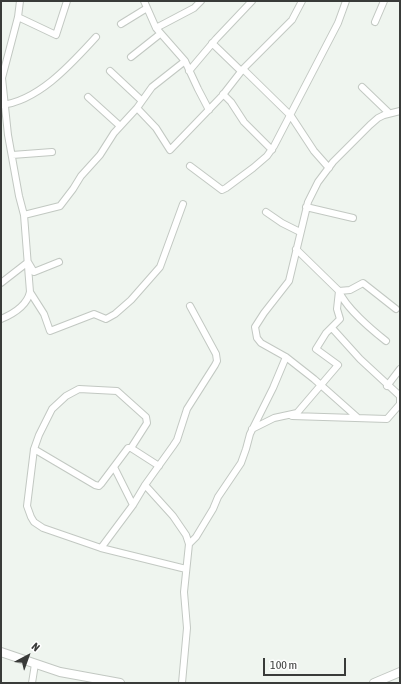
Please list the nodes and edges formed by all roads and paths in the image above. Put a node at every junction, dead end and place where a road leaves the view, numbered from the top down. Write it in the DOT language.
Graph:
graph roads {
  1 [pos="20,1"];
  2 [pos="67,1"];
  3 [pos="144,1"];
  4 [pos="201,1"];
  5 [pos="252,1"];
  6 [pos="302,1"];
  7 [pos="346,1"];
  8 [pos="384,1"];
  9 [pos="147,8"];
  10 [pos="18,17"];
  11 [pos="376,22"];
  12 [pos="121,24"];
  13 [pos="158,31"];
  14 [pos="96,37"];
  15 [pos="212,43"];
  16 [pos="131,57"];
  17 [pos="185,61"];
  18 [pos="242,70"];
  19 [pos="189,71"];
  20 [pos="110,72"];
  21 [pos="362,87"];
  22 [pos="223,94"];
  23 [pos="88,97"];
  24 [pos="141,100"];
  25 [pos="3,105"];
  26 [pos="137,108"];
  27 [pos="209,110"];
  28 [pos="1,111"];
  29 [pos="400,111"];
  30 [pos="389,113"];
  31 [pos="291,116"];
  32 [pos="120,126"];
  33 [pos="272,150"];
  34 [pos="52,152"];
  35 [pos="12,155"];
  36 [pos="190,166"];
  37 [pos="329,168"];
  38 [pos="183,204"];
  39 [pos="306,207"];
  40 [pos="266,212"];
  41 [pos="24,215"];
  42 [pos="353,218"];
  43 [pos="300,232"];
  44 [pos="296,249"];
  45 [pos="28,262"];
  46 [pos="59,262"];
  47 [pos="1,283"];
  48 [pos="339,291"];
  49 [pos="30,292"];
  50 [pos="190,306"];
  51 [pos="396,309"];
  52 [pos="1,319"];
  53 [pos="332,328"];
  54 [pos="386,341"];
  55 [pos="286,357"];
  56 [pos="400,369"];
  57 [pos="321,385"];
  58 [pos="387,386"];
  59 [pos="400,404"];
  60 [pos="288,415"];
  61 [pos="358,418"];
  62 [pos="252,429"];
  63 [pos="131,448"];
  64 [pos="34,449"];
  65 [pos="159,466"];
  66 [pos="114,467"];
  67 [pos="145,485"];
  68 [pos="133,504"];
  69 [pos="189,544"];
  70 [pos="101,548"];
  71 [pos="186,569"];
  72 [pos="2,654"];
  73 [pos="35,664"];
  74 [pos="400,672"];
  75 [pos="32,683"];
  76 [pos="120,683"];
  77 [pos="182,683"];
  78 [pos="375,683"];
  1 -- 10 [label="street"];
  2 -- 10 [label="street"];
  3 -- 9 [label="street"];
  4 -- 13 [label="street"];
  5 -- 15 [label="street"];
  6 -- 18 [label="street"];
  7 -- 31 [label="street"];
  8 -- 11 [label="street"];
  9 -- 12 [label="street"];
  9 -- 13 [label="street"];
  10 -- 25 [label="street"];
  13 -- 16 [label="street"];
  13 -- 17 [label="street"];
  14 -- 25 [label="street"];
  15 -- 18 [label="street"];
  15 -- 19 [label="street"];
  17 -- 19 [label="street"];
  17 -- 24 [label="street"];
  18 -- 22 [label="street"];
  18 -- 31 [label="street"];
  19 -- 27 [label="street"];
  20 -- 24 [label="street"];
  21 -- 30 [label="street"];
  22 -- 27 [label="street"];
  22 -- 33 [label="street"];
  23 -- 32 [label="street"];
  24 -- 26 [label="street"];
  25 -- 28 [label="street"];
  25 -- 35 [label="street"];
  26 -- 27 [label="street"];
  26 -- 32 [label="street"];
  29 -- 30 [label="street"];
  30 -- 37 [label="street"];
  31 -- 33 [label="street"];
  31 -- 37 [label="street"];
  32 -- 41 [label="street"];
  33 -- 36 [label="street"];
  34 -- 35 [label="street"];
  35 -- 41 [label="street"];
  37 -- 39 [label="street"];
  38 -- 49 [label="street"];
  39 -- 42 [label="street"];
  39 -- 43 [label="street"];
  40 -- 43 [label="street"];
  41 -- 45 [label="street"];
  43 -- 44 [label="street"];
  44 -- 48 [label="street"];
  44 -- 55 [label="street"];
  45 -- 46 [label="street"];
  45 -- 47 [label="street"];
  45 -- 49 [label="street"];
  48 -- 51 [label="street"];
  48 -- 53 [label="street"];
  48 -- 54 [label="street"];
  49 -- 52 [label="street"];
  50 -- 65 [label="street"];
  53 -- 57 [label="street"];
  53 -- 58 [label="street"];
  55 -- 57 [label="street"];
  55 -- 62 [label="street"];
  56 -- 58 [label="street"];
  57 -- 60 [label="street"];
  57 -- 61 [label="street"];
  58 -- 59 [label="street"];
  59 -- 61 [label="street"];
  60 -- 61 [label="street"];
  60 -- 62 [label="street"];
  62 -- 69 [label="street"];
  63 -- 64 [label="street"];
  63 -- 65 [label="street"];
  63 -- 66 [label="street"];
  64 -- 66 [label="street"];
  64 -- 70 [label="street"];
  65 -- 67 [label="street"];
  66 -- 68 [label="street"];
  67 -- 68 [label="street"];
  67 -- 69 [label="street"];
  68 -- 70 [label="street"];
  69 -- 71 [label="street"];
  70 -- 71 [label="street"];
  71 -- 77 [label="street"];
  72 -- 73 [label="main road"];
  73 -- 75 [label="street"];
  73 -- 76 [label="main road"];
  74 -- 78 [label="main road"];
}
